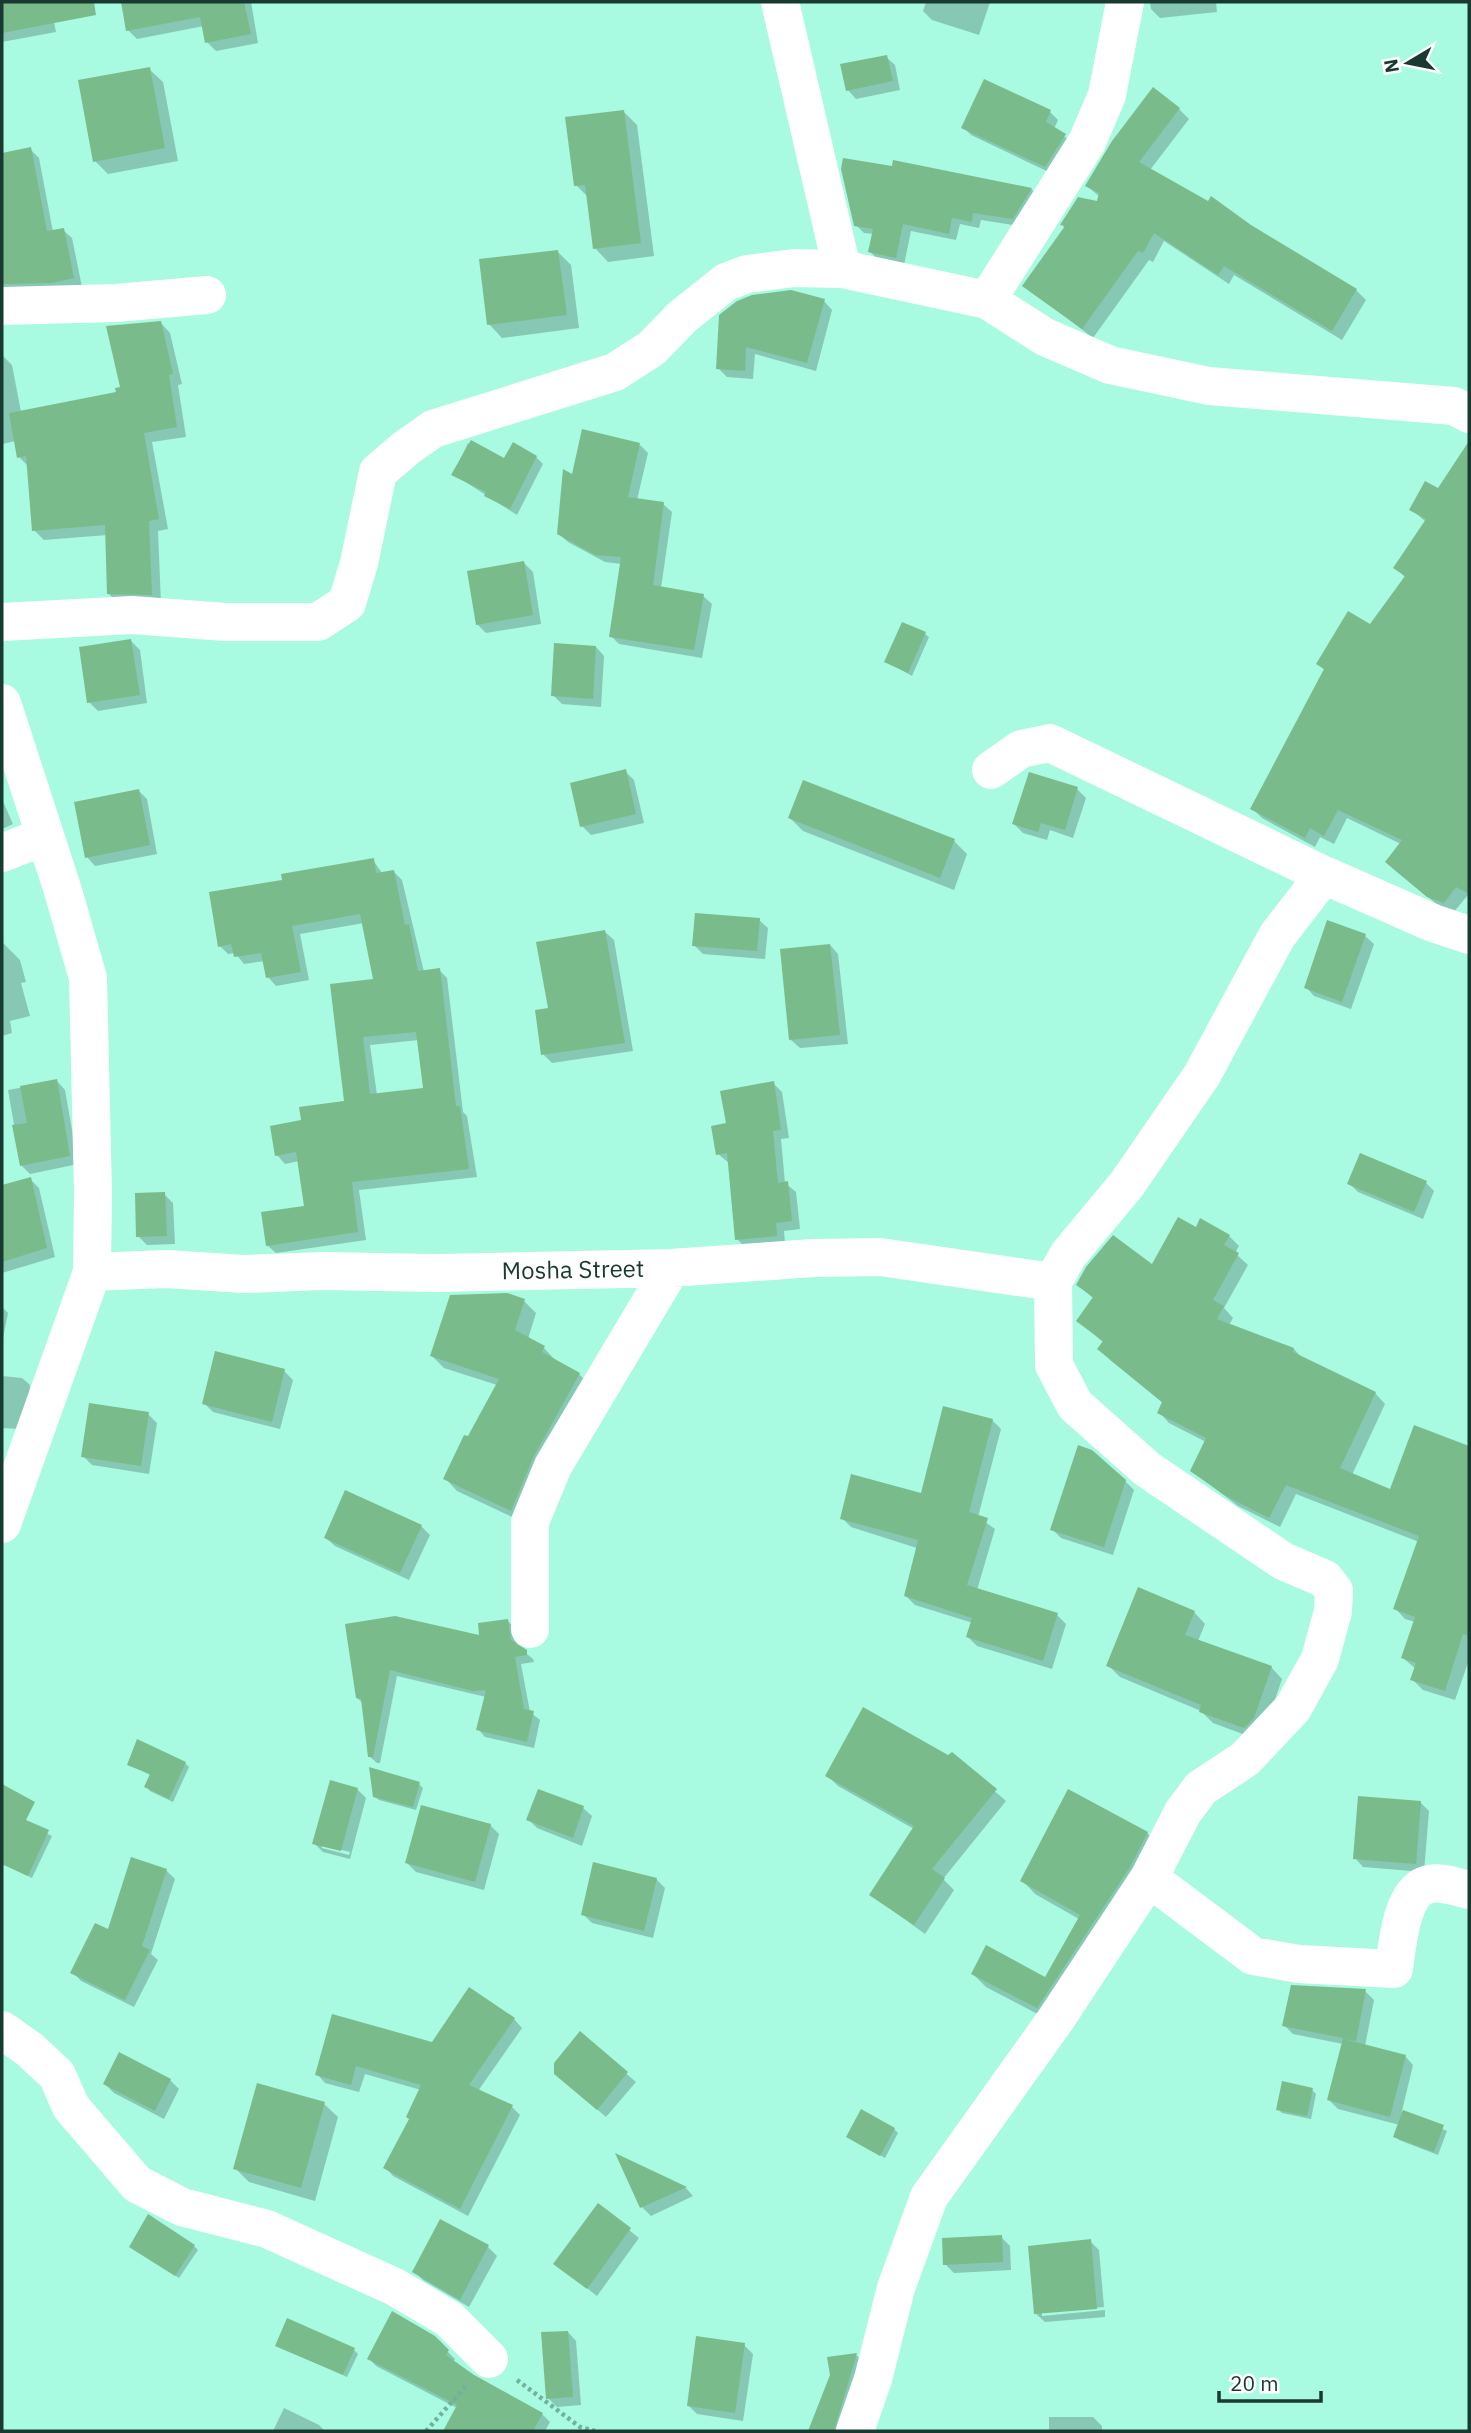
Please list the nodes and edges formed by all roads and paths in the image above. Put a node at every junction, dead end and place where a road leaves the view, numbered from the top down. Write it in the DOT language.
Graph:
graph roads {
  1 [pos="780,2"];
  2 [pos="1125,2"];
  3 [pos="842,269"];
  4 [pos="206,295"];
  5 [pos="987,300"];
  6 [pos="2,306"];
  7 [pos="1469,414"];
  8 [pos="2,622"];
  9 [pos="2,703"];
  10 [pos="991,770"];
  11 [pos="45,836"];
  12 [pos="2,853"];
  13 [pos="1324,875"];
  14 [pos="1469,935"];
  15 [pos="671,1268"];
  16 [pos="92,1272"];
  17 [pos="1053,1282"];
  18 [pos="2,1524"];
  19 [pos="530,1629"];
  20 [pos="1149,1878"];
  21 [pos="1469,1890"];
  22 [pos="2,2030"];
  23 [pos="489,2359"];
  24 [pos="426,2431"];
  25 [pos="595,2431"];
  26 [pos="855,2431"];
  1 -- 3 [label="street"];
  2 -- 5 [label="street"];
  3 -- 5 [label="street"];
  3 -- 8 [label="street"];
  4 -- 6 [label="street"];
  5 -- 7 [label="street"];
  9 -- 11 [label="street"];
  10 -- 13 [label="street"];
  11 -- 12 [label="street"];
  11 -- 16 [label="street"];
  13 -- 14 [label="street"];
  13 -- 17 [label="street"];
  15 -- 16 [label="street, Mosha Street"];
  15 -- 17 [label="street, Mosha Street"];
  15 -- 19 [label="street"];
  16 -- 18 [label="street"];
  17 -- 20 [label="street"];
  20 -- 21 [label="street"];
  20 -- 26 [label="street"];
  22 -- 23 [label="street"];
  23 -- 24 [label="path"];
  23 -- 25 [label="path"];
}
